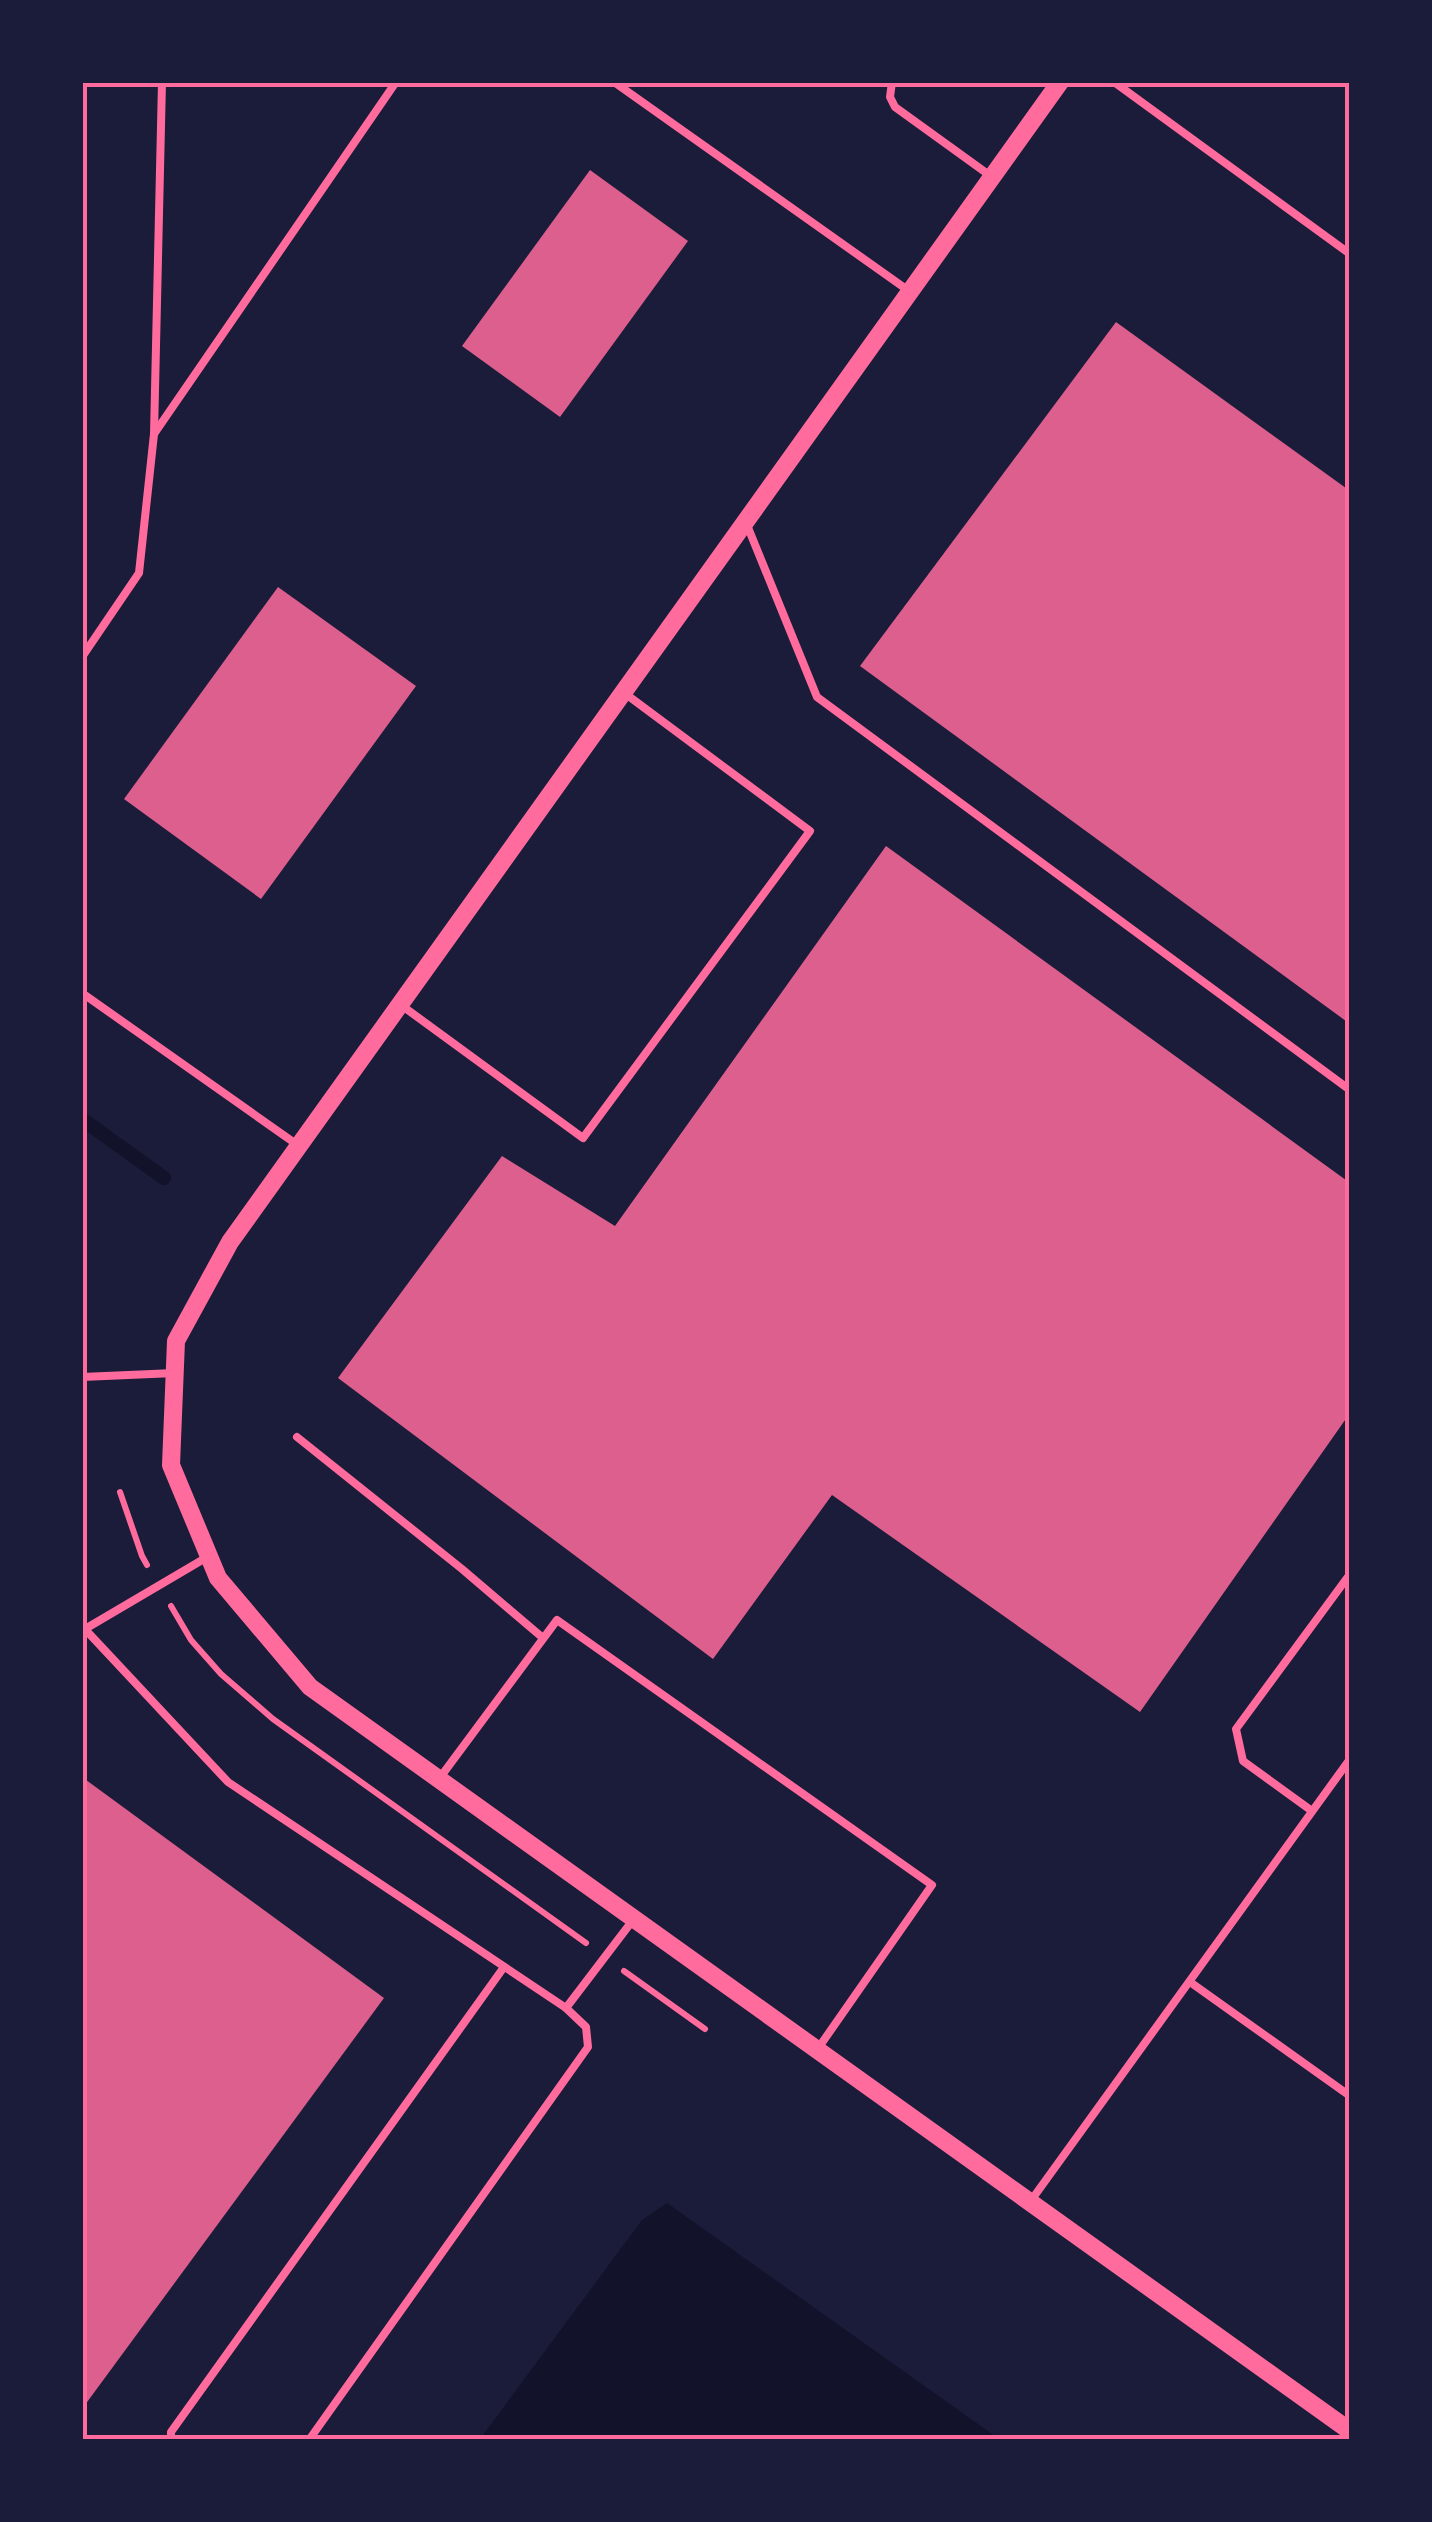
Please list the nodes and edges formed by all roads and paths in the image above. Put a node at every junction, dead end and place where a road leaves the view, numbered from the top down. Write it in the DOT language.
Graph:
graph roads {
  1 [pos="162,82"];
  2 [pos="396,82"];
  3 [pos="614,82"];
  4 [pos="892,82"];
  5 [pos="1060,82"];
  6 [pos="1114,82"];
  7 [pos="992,177"];
  8 [pos="1350,254"];
  9 [pos="910,291"];
  10 [pos="154,434"];
  11 [pos="745,521"];
  12 [pos="82,657"];
  13 [pos="623,692"];
  14 [pos="82,993"];
  15 [pos="400,1004"];
  16 [pos="1350,1090"];
  17 [pos="299,1146"];
  18 [pos="175,1373"];
  19 [pos="82,1377"];
  20 [pos="297,1436"];
  21 [pos="209,1556"];
  22 [pos="1350,1574"];
  23 [pos="84,1627"];
  24 [pos="542,1638"];
  25 [pos="1350,1759"];
  26 [pos="439,1779"];
  27 [pos="1312,1811"];
  28 [pos="634,1919"];
  29 [pos="504,1967"];
  30 [pos="1190,1982"];
  31 [pos="566,2008"];
  32 [pos="817,2050"];
  33 [pos="1350,2096"];
  34 [pos="1030,2202"];
  35 [pos="1350,2430"];
  36 [pos="172,2440"];
  37 [pos="309,2440"];
  1 -- 10 [label="lane"];
  2 -- 10 [label="lane"];
  3 -- 9 [label="lane"];
  4 -- 7 [label="lane"];
  5 -- 7 [label="street"];
  6 -- 8 [label="lane"];
  7 -- 9 [label="street"];
  9 -- 11 [label="street"];
  10 -- 12 [label="lane"];
  11 -- 13 [label="street"];
  11 -- 16 [label="lane"];
  13 -- 15 [label="street"];
  13 -- 15 [label="lane"];
  14 -- 17 [label="lane"];
  15 -- 17 [label="street"];
  17 -- 18 [label="street"];
  18 -- 19 [label="lane"];
  18 -- 21 [label="street"];
  20 -- 24 [label="lane"];
  21 -- 23 [label="lane"];
  21 -- 26 [label="street"];
  22 -- 27 [label="lane"];
  23 -- 29 [label="lane"];
  24 -- 26 [label="lane"];
  24 -- 32 [label="lane"];
  25 -- 27 [label="lane"];
  26 -- 28 [label="street"];
  27 -- 30 [label="lane"];
  28 -- 31 [label="lane"];
  28 -- 32 [label="street"];
  29 -- 31 [label="lane"];
  29 -- 36 [label="lane"];
  30 -- 33 [label="lane"];
  30 -- 34 [label="lane"];
  31 -- 37 [label="lane"];
  32 -- 34 [label="street"];
  34 -- 35 [label="street"];
}
